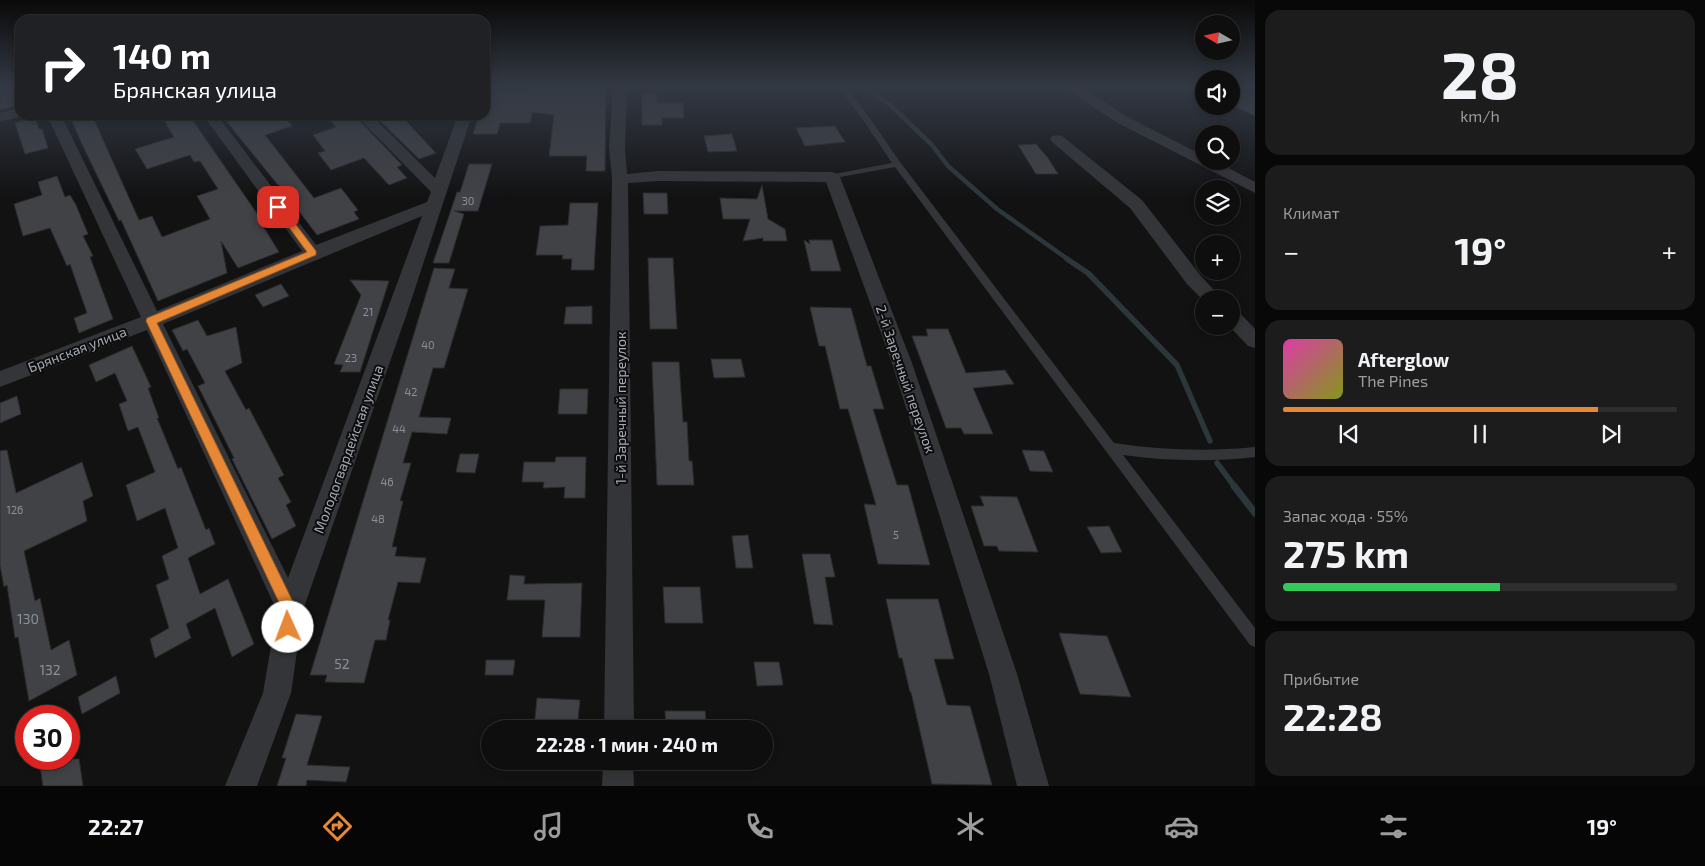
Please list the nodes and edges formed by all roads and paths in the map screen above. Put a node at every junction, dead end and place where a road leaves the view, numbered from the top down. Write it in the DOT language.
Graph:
graph roads {
  1 [pos="58,124"];
  2 [pos="216,124"];
  3 [pos="371,124"];
  4 [pos="461,124"];
  5 [pos="619,124"];
  6 [pos="869,124"];
  7 [pos="1130,124"];
  8 [pos="1057,139"];
  9 [pos="897,164"];
  10 [pos="832,177"];
  11 [pos="620,179"];
  12 [pos="1255,188"];
  13 [pos="436,198"];
  14 [pos="313,253"];
  15 [pos="1204,290"];
  16 [pos="151,321"];
  17 [pos="1240,325"];
  18 [pos="1255,341"];
  19 [pos="0,379"];
  20 [pos="1112,448"];
  21 [pos="1255,452"];
  22 [pos="290,610"];
  23 [pos="1255,640"];
  24 [pos="619,720"];
  25 [pos="618,770"];
  26 [pos="242,786"];
  27 [pos="618,786"];
  28 [pos="1033,786"];
  1 -- 16 [label="street"];
  2 -- 14 [label="street"];
  3 -- 13 [label="street"];
  4 -- 13 [label="street, Молодогвардейская улица"];
  5 -- 11 [label="street, 1-й Заречный переулок"];
  6 -- 9 [label="lane"];
  7 -- 12 [label="street"];
  8 -- 15 [label="street"];
  9 -- 10 [label="lane"];
  9 -- 20 [label="lane"];
  10 -- 11 [label="street"];
  10 -- 28 [label="street, 2-й Заречный переулок"];
  11 -- 24 [label="street, 1-й Заречный переулок"];
  13 -- 14 [label="street, Брянская улица"];
  13 -- 22 [label="street, Молодогвардейская улица"];
  14 -- 16 [label="street, Брянская улица"];
  16 -- 19 [label="street, Брянская улица"];
  16 -- 22 [label="street"];
  17 -- 18 [label="street"];
  20 -- 21 [label="lane"];
  20 -- 23 [label="lane"];
  22 -- 26 [label="street, Молодогвардейская улица"];
  25 -- 27 [label="street"];
}
